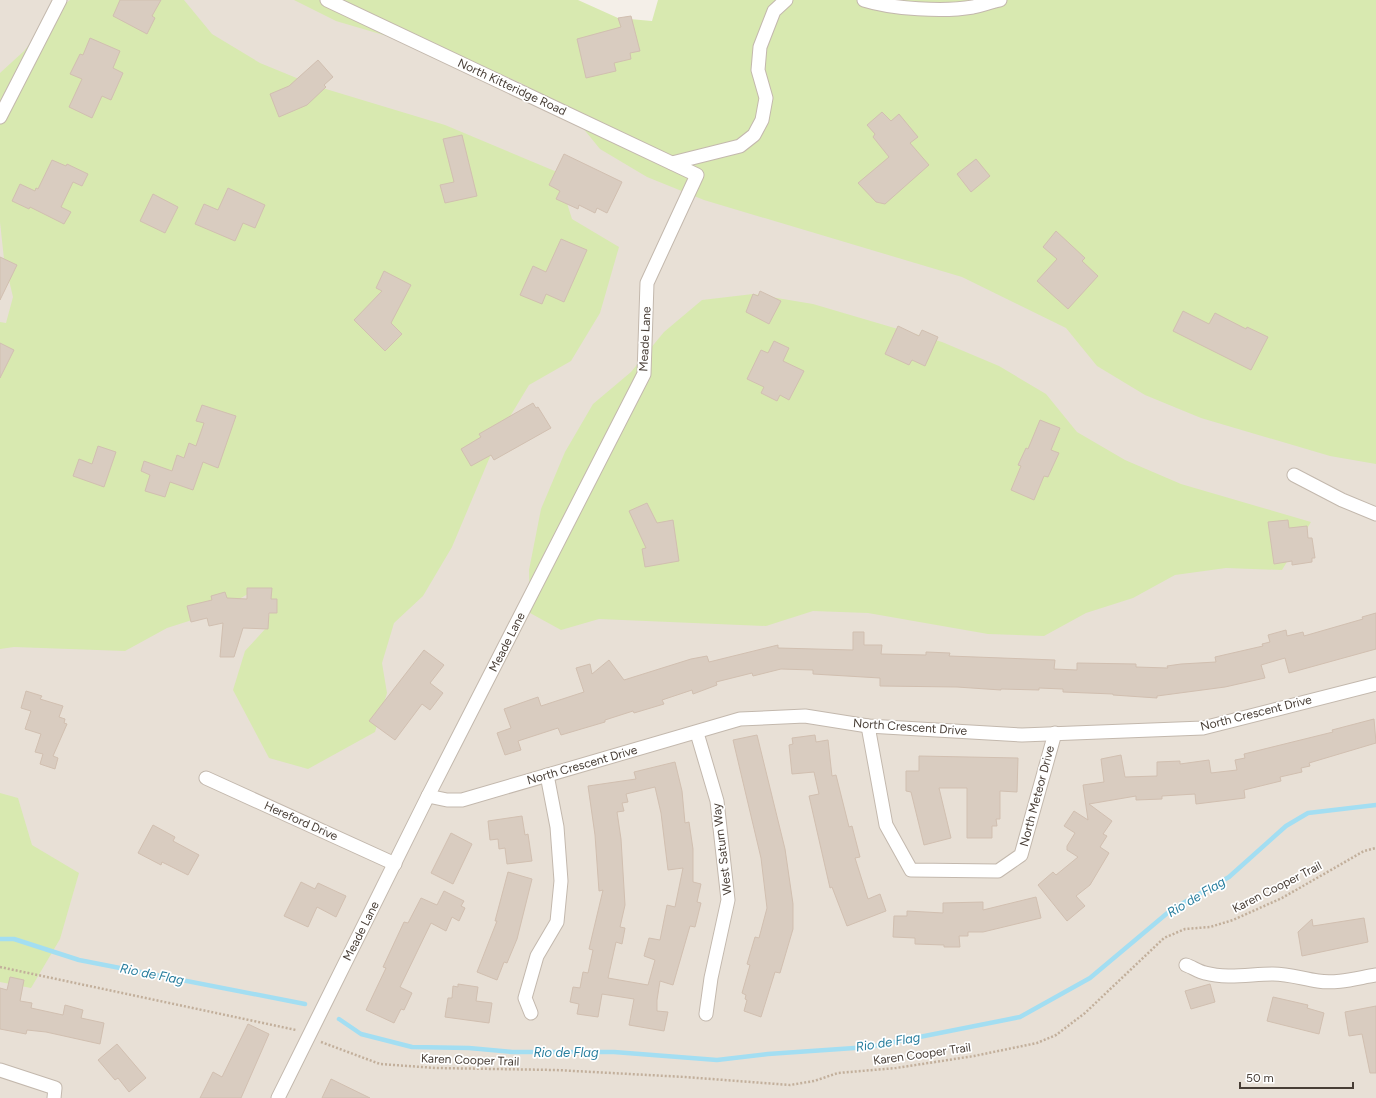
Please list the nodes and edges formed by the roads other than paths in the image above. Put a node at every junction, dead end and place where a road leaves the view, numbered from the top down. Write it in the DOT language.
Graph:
graph roads {
  1 [pos="60,0"];
  2 [pos="327,0"];
  3 [pos="786,0"];
  4 [pos="864,0"];
  5 [pos="1000,0"];
  6 [pos="343,3"];
  7 [pos="0,117"];
  8 [pos="672,163"];
  9 [pos="696,175"];
  10 [pos="1294,475"];
  11 [pos="1376,514"];
  12 [pos="1376,684"];
  13 [pos="868,726"];
  14 [pos="697,733"];
  15 [pos="1054,733"];
  16 [pos="548,775"];
  17 [pos="206,778"];
  18 [pos="428,796"];
  19 [pos="395,864"];
  20 [pos="1186,964"];
  21 [pos="1376,974"];
  22 [pos="531,1013"];
  23 [pos="706,1014"];
  24 [pos="0,1070"];
  25 [pos="54,1098"];
  26 [pos="278,1098"];
  1 -- 7 [label="street"];
  2 -- 6 [label="street, North Kitteridge Road"];
  3 -- 8 [label="street"];
  4 -- 5 [label="street"];
  6 -- 8 [label="street, North Kitteridge Road"];
  8 -- 9 [label="street, North Kitteridge Road"];
  9 -- 18 [label="street, Meade Lane"];
  10 -- 11 [label="street"];
  12 -- 15 [label="street, North Crescent Drive"];
  13 -- 14 [label="street, North Crescent Drive"];
  13 -- 15 [label="street, North Crescent Drive"];
  13 -- 15 [label="street, North Meteor Drive"];
  14 -- 16 [label="street, North Crescent Drive"];
  14 -- 23 [label="street, West Saturn Way"];
  16 -- 18 [label="street, North Crescent Drive"];
  16 -- 22 [label="street"];
  17 -- 19 [label="street, Hereford Drive"];
  18 -- 19 [label="street, Meade Lane"];
  19 -- 26 [label="street, Meade Lane"];
  20 -- 21 [label="street"];
  24 -- 25 [label="street"];
}
